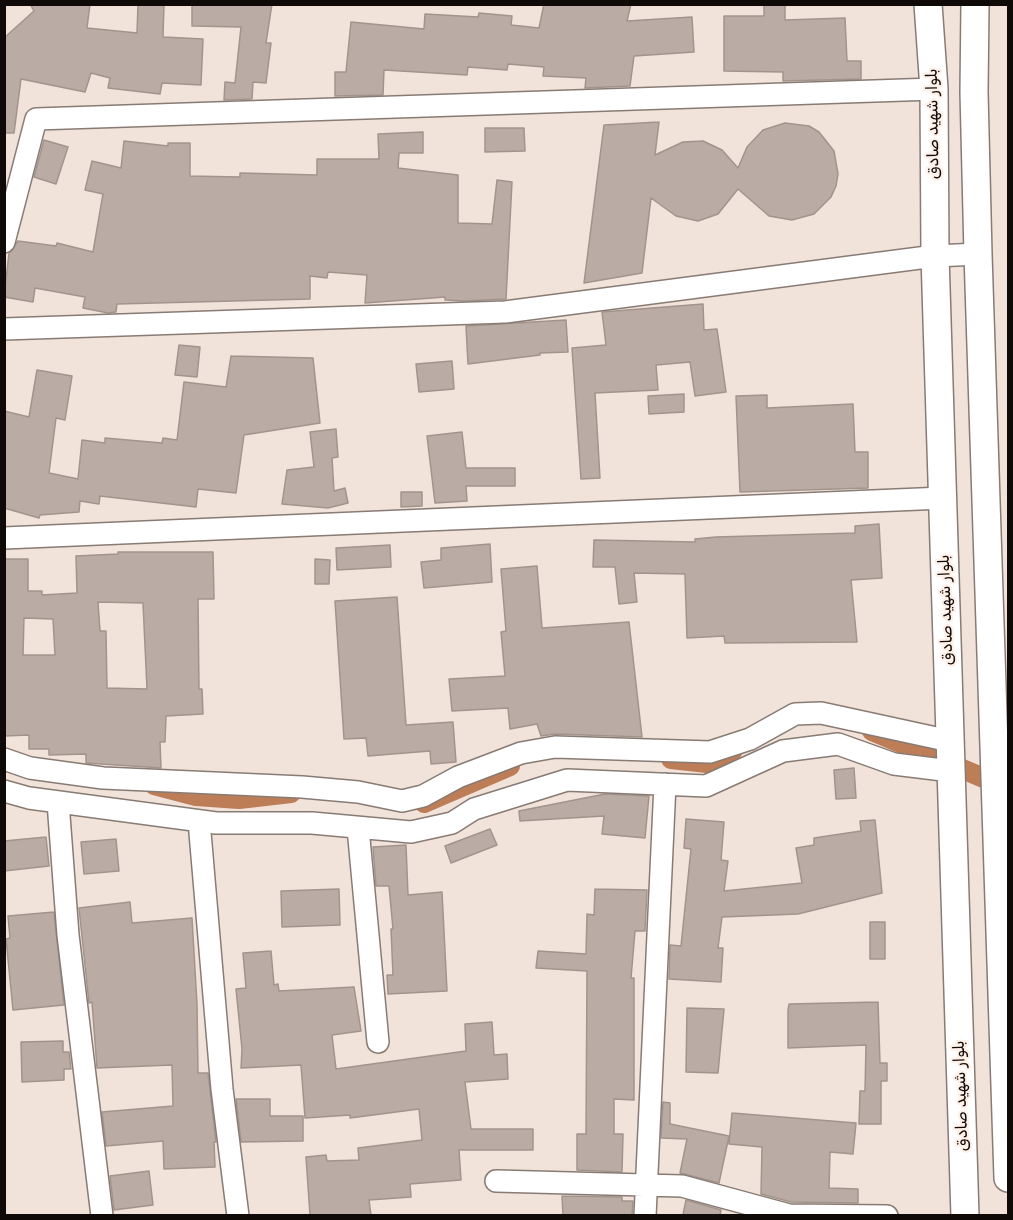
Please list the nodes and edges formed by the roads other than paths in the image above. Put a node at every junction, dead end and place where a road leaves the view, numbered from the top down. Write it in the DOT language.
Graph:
graph roads {
  1 [pos="928,4"];
  2 [pos="975,4"];
  3 [pos="934,89"];
  4 [pos="4,242"];
  5 [pos="978,255"];
  6 [pos="935,256"];
  7 [pos="4,329"];
  8 [pos="943,498"];
  9 [pos="4,538"];
  10 [pos="1001,677"];
  11 [pos="950,741"];
  12 [pos="4,759"];
  13 [pos="951,771"];
  14 [pos="1002,781"];
  15 [pos="665,784"];
  16 [pos="4,791"];
  17 [pos="58,802"];
  18 [pos="199,821"];
  19 [pos="1003,821"];
  20 [pos="358,828"];
  21 [pos="378,1042"];
  22 [pos="1008,1178"];
  23 [pos="496,1181"];
  24 [pos="645,1184"];
  25 [pos="102,1215"];
  26 [pos="238,1215"];
  27 [pos="645,1215"];
  28 [pos="887,1215"];
  29 [pos="965,1215"];
  1 -- 3 [label="main road, بلوار شهید صادق"];
  2 -- 5 [label="main road"];
  3 -- 4 [label="street"];
  3 -- 6 [label="main road, بلوار شهید صادق"];
  5 -- 6 [label="street"];
  5 -- 10 [label="main road"];
  6 -- 7 [label="street"];
  6 -- 8 [label="main road, بلوار شهید صادق"];
  8 -- 9 [label="street"];
  8 -- 11 [label="main road, بلوار شهید صادق"];
  10 -- 14 [label="main road"];
  11 -- 12 [label="street"];
  11 -- 13 [label="main road, بلوار شهید صادق"];
  13 -- 15 [label="street"];
  13 -- 29 [label="main road, بلوار شهید صادق"];
  14 -- 19 [label="main road"];
  15 -- 20 [label="street"];
  15 -- 24 [label="street"];
  16 -- 17 [label="street"];
  17 -- 18 [label="street"];
  17 -- 25 [label="street"];
  18 -- 20 [label="street"];
  18 -- 26 [label="street"];
  19 -- 22 [label="main road"];
  20 -- 21 [label="street"];
  23 -- 24 [label="street"];
  24 -- 27 [label="street"];
  24 -- 28 [label="street"];
}
